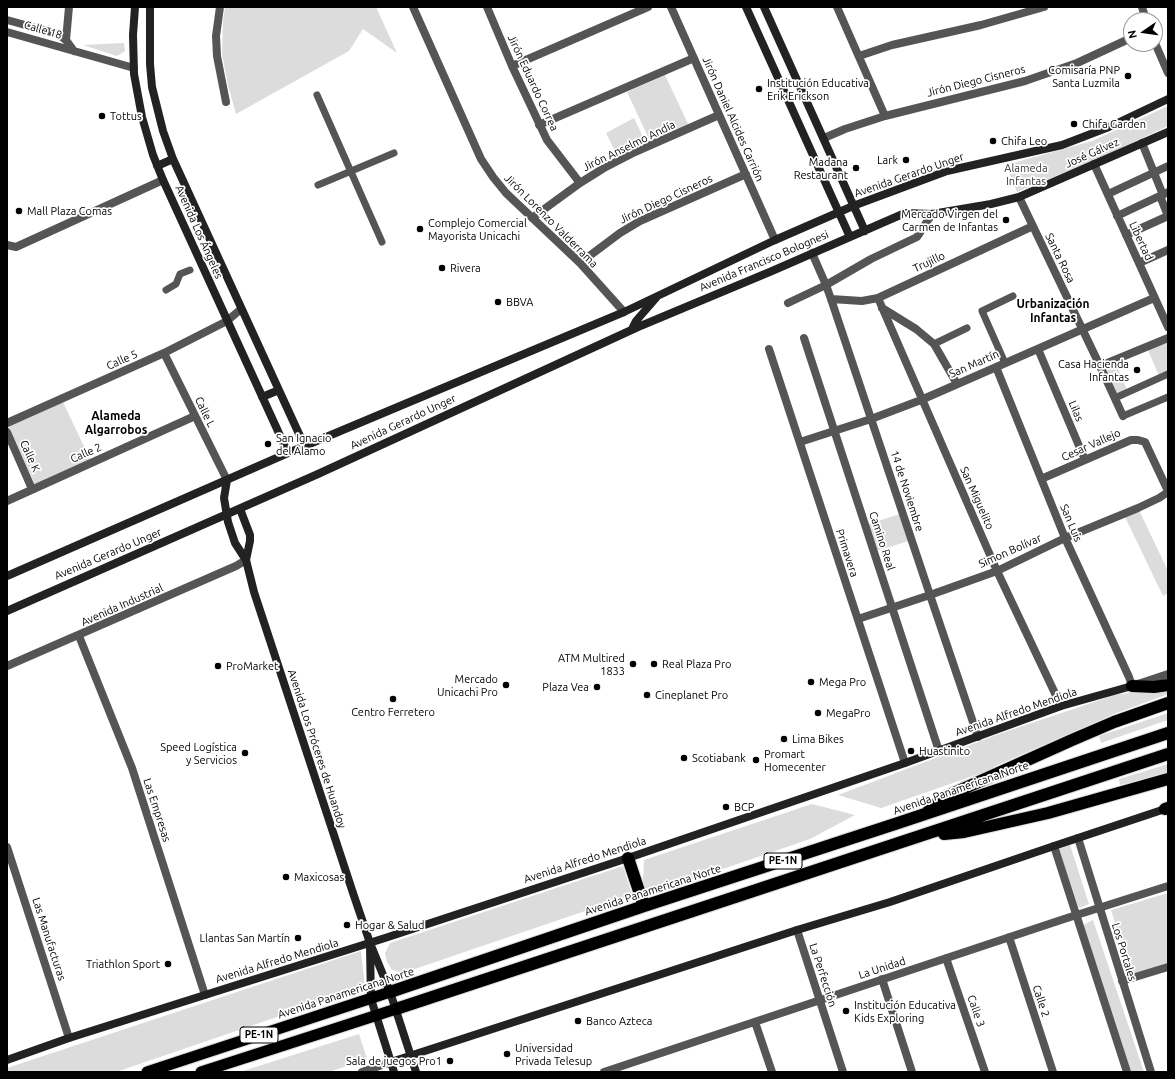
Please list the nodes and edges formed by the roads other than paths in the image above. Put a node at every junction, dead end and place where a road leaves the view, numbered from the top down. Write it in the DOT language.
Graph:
graph roads {
  1 [pos="69,7"];
  2 [pos="134,7"];
  3 [pos="150,7"];
  4 [pos="220,7"];
  5 [pos="413,7"];
  6 [pos="487,7"];
  7 [pos="648,7"];
  8 [pos="671,7"];
  9 [pos="746,7"];
  10 [pos="764,7"];
  11 [pos="837,7"];
  12 [pos="1044,7"];
  13 [pos="7,20"];
  14 [pos="7,32"];
  15 [pos="66,40"];
  16 [pos="1123,42"];
  17 [pos="74,51"];
  18 [pos="1159,52"];
  19 [pos="859,56"];
  20 [pos="694,58"];
  21 [pos="512,66"];
  22 [pos="134,68"];
  23 [pos="1168,73"];
  24 [pos="317,95"];
  25 [pos="1168,99"];
  26 [pos="226,102"];
  27 [pos="719,115"];
  28 [pos="886,116"];
  29 [pos="539,125"];
  30 [pos="1168,132"];
  31 [pos="824,138"];
  32 [pos="1142,143"];
  33 [pos="394,153"];
  34 [pos="173,159"];
  35 [pos="1094,164"];
  36 [pos="157,166"];
  37 [pos="1168,166"];
  38 [pos="351,171"];
  39 [pos="1154,173"];
  40 [pos="746,174"];
  41 [pos="163,180"];
  42 [pos="580,183"];
  43 [pos="318,185"];
  44 [pos="1108,194"];
  45 [pos="1165,194"];
  46 [pos="1019,197"];
  47 [pos="853,206"];
  48 [pos="838,212"];
  49 [pos="905,213"];
  50 [pos="932,214"];
  51 [pos="1117,216"];
  52 [pos="1168,216"];
  53 [pos="532,218"];
  54 [pos="1032,226"];
  55 [pos="865,230"];
  56 [pos="1126,235"];
  57 [pos="850,237"];
  58 [pos="775,240"];
  59 [pos="382,242"];
  60 [pos="7,245"];
  61 [pos="1168,250"];
  62 [pos="812,254"];
  63 [pos="1139,262"];
  64 [pos="580,263"];
  65 [pos="190,270"];
  66 [pos="826,285"];
  67 [pos="166,290"];
  68 [pos="663,292"];
  69 [pos="1013,296"];
  70 [pos="878,298"];
  71 [pos="1154,298"];
  72 [pos="832,300"];
  73 [pos="788,303"];
  74 [pos="882,308"];
  75 [pos="241,309"];
  76 [pos="624,312"];
  77 [pos="227,321"];
  78 [pos="1168,327"];
  79 [pos="967,328"];
  80 [pos="632,329"];
  81 [pos="1082,329"];
  82 [pos="804,338"];
  83 [pos="1168,338"];
  84 [pos="934,344"];
  85 [pos="769,349"];
  86 [pos="1038,349"];
  87 [pos="164,353"];
  88 [pos="1005,363"];
  89 [pos="1100,366"];
  90 [pos="996,367"];
  91 [pos="1168,374"];
  92 [pos="957,384"];
  93 [pos="279,390"];
  94 [pos="262,397"];
  95 [pos="1168,397"];
  96 [pos="1115,398"];
  97 [pos="921,400"];
  98 [pos="195,416"];
  99 [pos="1123,416"];
  100 [pos="871,419"];
  101 [pos="7,423"];
  102 [pos="835,430"];
  103 [pos="7,432"];
  104 [pos="800,442"];
  105 [pos="305,447"];
  106 [pos="288,454"];
  107 [pos="1084,460"];
  108 [pos="1041,479"];
  109 [pos="227,480"];
  110 [pos="32,489"];
  111 [pos="1168,492"];
  112 [pos="7,501"];
  113 [pos="240,509"];
  114 [pos="227,519"];
  115 [pos="1065,538"];
  116 [pos="246,560"];
  117 [pos="997,571"];
  118 [pos="7,576"];
  119 [pos="930,595"];
  120 [pos="892,608"];
  121 [pos="7,611"];
  122 [pos="858,619"];
  123 [pos="79,636"];
  124 [pos="7,666"];
  125 [pos="1168,674"];
  126 [pos="1168,685"];
  127 [pos="1132,686"];
  128 [pos="1168,703"];
  129 [pos="1061,706"];
  130 [pos="1168,733"];
  131 [pos="978,737"];
  132 [pos="939,751"];
  133 [pos="1168,754"];
  134 [pos="905,764"];
  135 [pos="1168,779"];
  136 [pos="1167,808"];
  137 [pos="921,815"];
  138 [pos="919,837"];
  139 [pos="1078,838"];
  140 [pos="1054,846"];
  141 [pos="7,847"];
  142 [pos="628,858"];
  143 [pos="1168,886"];
  144 [pos="644,906"];
  145 [pos="1099,908"];
  146 [pos="1076,915"];
  147 [pos="797,930"];
  148 [pos="1009,937"];
  149 [pos="370,943"];
  150 [pos="946,958"];
  151 [pos="1168,967"];
  152 [pos="882,979"];
  153 [pos="1122,981"];
  154 [pos="390,992"];
  155 [pos="205,995"];
  156 [pos="370,999"];
  157 [pos="819,1000"];
  158 [pos="396,1008"];
  159 [pos="376,1015"];
  160 [pos="755,1022"];
  161 [pos="69,1038"];
  162 [pos="411,1055"];
  163 [pos="7,1060"];
  164 [pos="391,1062"];
  165 [pos="147,1072"];
  166 [pos="201,1072"];
  167 [pos="362,1072"];
  168 [pos="394,1072"];
  169 [pos="416,1072"];
  170 [pos="604,1072"];
  171 [pos="772,1072"];
  172 [pos="843,1072"];
  173 [pos="912,1072"];
  174 [pos="985,1072"];
  175 [pos="1053,1072"];
  176 [pos="1127,1072"];
  177 [pos="1151,1072"];
  1 -- 15 [label="street"];
  2 -- 22 [label="main road, Avenida Los Ángeles"];
  3 -- 34 [label="main road, Avenida Los Ángeles"];
  4 -- 26 [label="street"];
  5 -- 53 [label="street, Jirón Lorenzo Valderrama"];
  6 -- 21 [label="street, Jirón Eduardo Correa"];
  7 -- 21 [label="street"];
  8 -- 20 [label="street, Jirón Daniel Alcides Carrión"];
  9 -- 48 [label="main road"];
  10 -- 31 [label="main road"];
  11 -- 19 [label="street"];
  12 -- 19 [label="street"];
  13 -- 15 [label="street, Calle 18"];
  14 -- 17 [label="street, Calle 18"];
  15 -- 17 [label="street, Calle 18"];
  16 -- 28 [label="street, Jirón Diego Cisneros"];
  17 -- 22 [label="street, Calle 18"];
  18 -- 23 [label="street"];
  19 -- 28 [label="street"];
  20 -- 27 [label="street, Jirón Daniel Alcides Carrión"];
  20 -- 29 [label="street"];
  21 -- 29 [label="street, Jirón Eduardo Correa"];
  22 -- 36 [label="main road, Avenida Los Ángeles"];
  24 -- 38 [label="street"];
  25 -- 47 [label="main road, Avenida Gerardo Unger"];
  27 -- 40 [label="street, Jirón Daniel Alcides Carrión"];
  27 -- 42 [label="street, Jirón Anselmo Andía"];
  28 -- 31 [label="street, Jirón Diego Cisneros"];
  29 -- 42 [label="street, Jirón Eduardo Correa"];
  30 -- 32 [label="main road, José Gálvez"];
  31 -- 47 [label="main road"];
  32 -- 35 [label="main road, José Gálvez"];
  32 -- 39 [label="street"];
  33 -- 38 [label="street"];
  34 -- 36 [label="main road"];
  34 -- 75 [label="main road, Avenida Los Ángeles"];
  35 -- 44 [label="street, Libertad"];
  35 -- 46 [label="main road, José Gálvez"];
  36 -- 41 [label="main road, Avenida Los Ángeles"];
  37 -- 39 [label="street"];
  38 -- 43 [label="street"];
  38 -- 59 [label="street"];
  39 -- 44 [label="street"];
  39 -- 45 [label="street"];
  40 -- 58 [label="street, Jirón Daniel Alcides Carrión"];
  40 -- 64 [label="street, Jirón Diego Cisneros"];
  41 -- 60 [label="street"];
  41 -- 77 [label="main road, Avenida Los Ángeles"];
  42 -- 53 [label="street, Jirón Anselmo Andía"];
  44 -- 51 [label="street, Libertad"];
  45 -- 51 [label="street"];
  45 -- 52 [label="street"];
  46 -- 50 [label="main road, José Gálvez"];
  46 -- 54 [label="street, Santa Rosa"];
  47 -- 48 [label="main road, Avenida Gerardo Unger"];
  47 -- 55 [label="main road"];
  48 -- 57 [label="main road"];
  48 -- 58 [label="main road, Avenida Gerardo Unger"];
  49 -- 50 [label="main road, José Gálvez"];
  49 -- 55 [label="main road, Avenida Francisco Bolognesi"];
  50 -- 66 [label="street"];
  51 -- 56 [label="street, Libertad"];
  52 -- 56 [label="street"];
  53 -- 64 [label="street, Jirón Lorenzo Valderrama"];
  54 -- 70 [label="street, Trujillo"];
  54 -- 81 [label="street, Santa Rosa"];
  55 -- 57 [label="main road, Avenida Francisco Bolognesi"];
  56 -- 63 [label="street, Libertad"];
  57 -- 62 [label="main road, Avenida Francisco Bolognesi"];
  58 -- 68 [label="main road, Avenida Gerardo Unger"];
  61 -- 63 [label="street"];
  62 -- 66 [label="street, 14 de Noviembre"];
  62 -- 80 [label="main road, Avenida Francisco Bolognesi"];
  63 -- 71 [label="street, Libertad"];
  64 -- 76 [label="street, Jirón Lorenzo Valderrama"];
  65 -- 67 [label="street"];
  66 -- 72 [label="street, 14 de Noviembre"];
  66 -- 73 [label="street"];
  68 -- 76 [label="main road, Avenida Gerardo Unger"];
  68 -- 80 [label="main road, Avenida Gerardo Unger"];
  69 -- 88 [label="street"];
  70 -- 72 [label="street, Trujillo"];
  70 -- 74 [label="street, San Miguelito"];
  71 -- 78 [label="street, Libertad"];
  71 -- 81 [label="street, San Martín"];
  72 -- 100 [label="street, 14 de Noviembre"];
  74 -- 84 [label="street"];
  74 -- 97 [label="street, San Miguelito"];
  75 -- 77 [label="street, Calle 5"];
  75 -- 93 [label="main road, Avenida Los Ángeles"];
  76 -- 105 [label="main road, Avenida Gerardo Unger"];
  77 -- 87 [label="street, Calle 5"];
  77 -- 94 [label="main road, Avenida Los Ángeles"];
  79 -- 84 [label="street"];
  80 -- 113 [label="main road, Avenida Gerardo Unger"];
  81 -- 86 [label="street, San Martín"];
  81 -- 89 [label="street, Santa Rosa"];
  82 -- 102 [label="street, Camino Real"];
  83 -- 89 [label="street"];
  84 -- 92 [label="street"];
  85 -- 104 [label="street, Primavera"];
  86 -- 88 [label="street, San Martín"];
  86 -- 107 [label="street, Lilas"];
  87 -- 98 [label="street, Calle L"];
  87 -- 101 [label="street, Calle 5"];
  88 -- 90 [label="street, San Martín"];
  89 -- 96 [label="street, Santa Rosa"];
  90 -- 92 [label="street, San Martín"];
  90 -- 108 [label="street, San Luis"];
  91 -- 96 [label="street"];
  92 -- 97 [label="street, San Martín"];
  93 -- 94 [label="main road"];
  93 -- 105 [label="main road, Avenida Los Ángeles"];
  94 -- 106 [label="main road, Avenida Los Ángeles"];
  95 -- 99 [label="street"];
  96 -- 99 [label="street, Santa Rosa"];
  97 -- 100 [label="street, San Martín"];
  97 -- 117 [label="street, San Miguelito"];
  98 -- 109 [label="street, Calle L"];
  98 -- 110 [label="street, Calle 2"];
  100 -- 102 [label="street, San Martín"];
  100 -- 119 [label="street, 14 de Noviembre"];
  102 -- 104 [label="street, San Martín"];
  102 -- 120 [label="street, Camino Real"];
  103 -- 110 [label="street, Calle K"];
  104 -- 122 [label="street, Primavera"];
  105 -- 106 [label="main road, Avenida Gerardo Unger"];
  106 -- 109 [label="main road, Avenida Gerardo Unger"];
  107 -- 108 [label="street, Cesar Vallejo"];
  107 -- 111 [label="street, Cesar Vallejo"];
  108 -- 115 [label="street, San Luis"];
  109 -- 114 [label="main road, Avenida Los Próceres de Huandoy"];
  109 -- 118 [label="main road, Avenida Gerardo Unger"];
  110 -- 112 [label="street, Calle 2"];
  111 -- 115 [label="street, Simon Bolívar"];
  113 -- 114 [label="main road, Avenida Gerardo Unger"];
  113 -- 116 [label="main road, Avenida Los Próceres de Huandoy"];
  114 -- 116 [label="main road, Avenida Los Próceres de Huandoy"];
  114 -- 121 [label="main road, Avenida Gerardo Unger"];
  115 -- 117 [label="street, Simon Bolívar"];
  115 -- 127 [label="street, San Luis"];
  116 -- 123 [label="street, Avenida Industrial"];
  116 -- 149 [label="main road, Avenida Los Próceres de Huandoy"];
  117 -- 119 [label="street, Simon Bolívar"];
  117 -- 129 [label="street, San Miguelito"];
  119 -- 120 [label="street, Simon Bolívar"];
  119 -- 131 [label="street, 14 de Noviembre"];
  120 -- 122 [label="street, Simon Bolívar"];
  120 -- 132 [label="street, Camino Real"];
  122 -- 134 [label="street, Primavera"];
  123 -- 124 [label="street, Avenida Industrial"];
  123 -- 155 [label="street, Las Empresas"];
  125 -- 127 [label="street, Avenida Alfredo Mendiola"];
  126 -- 127 [label="highway"];
  127 -- 129 [label="main road, Avenida Alfredo Mendiola"];
  128 -- 137 [label="highway"];
  129 -- 131 [label="main road, Avenida Alfredo Mendiola"];
  130 -- 137 [label="highway, Avenida Panamericana Norte / PE-1N"];
  131 -- 132 [label="main road, Avenida Alfredo Mendiola"];
  132 -- 134 [label="main road, Avenida Alfredo Mendiola"];
  133 -- 138 [label="highway, PE-1N"];
  134 -- 142 [label="main road, Avenida Alfredo Mendiola"];
  135 -- 138 [label="highway"];
  136 -- 139 [label="main road"];
  137 -- 144 [label="highway, Avenida Panamericana Norte / PE-1N"];
  138 -- 158 [label="highway, PE-1N"];
  139 -- 140 [label="main road"];
  139 -- 145 [label="street, Los Portales"];
  140 -- 146 [label="street"];
  140 -- 147 [label="main road"];
  141 -- 161 [label="street, Las Manufacturas"];
  142 -- 144 [label="highway"];
  142 -- 149 [label="main road, Avenida Alfredo Mendiola"];
  143 -- 145 [label="street, La Unidad"];
  144 -- 154 [label="highway, Avenida Panamericana Norte / PE-1N"];
  145 -- 146 [label="street, La Unidad"];
  145 -- 153 [label="street, Los Portales"];
  146 -- 148 [label="street, La Unidad"];
  146 -- 176 [label="street"];
  147 -- 157 [label="street, La Perfección"];
  147 -- 162 [label="main road"];
  148 -- 150 [label="street, La Unidad"];
  148 -- 175 [label="street, Calle 2"];
  149 -- 154 [label="main road, Avenida Los Próceres de Huandoy"];
  149 -- 155 [label="main road, Avenida Alfredo Mendiola"];
  149 -- 156 [label="main road, Avenida Los Próceres de Huandoy"];
  150 -- 152 [label="street, La Unidad"];
  150 -- 174 [label="street, Calle 3"];
  151 -- 153 [label="street"];
  152 -- 157 [label="street, La Unidad"];
  152 -- 173 [label="street"];
  153 -- 177 [label="street, Los Portales"];
  154 -- 156 [label="highway, Avenida Panamericana Norte / PE-1N"];
  154 -- 158 [label="main road, Avenida Los Próceres de Huandoy"];
  155 -- 161 [label="main road, Avenida Alfredo Mendiola"];
  156 -- 159 [label="main road, Avenida Los Próceres de Huandoy"];
  156 -- 165 [label="highway, Avenida Panamericana Norte / PE-1N"];
  157 -- 160 [label="street, La Unidad"];
  157 -- 172 [label="street, La Perfección"];
  158 -- 159 [label="highway, PE-1N"];
  158 -- 162 [label="main road, Avenida Los Próceres de Huandoy"];
  159 -- 164 [label="main road, Avenida Los Próceres de Huandoy"];
  159 -- 166 [label="highway, PE-1N"];
  160 -- 170 [label="street, La Unidad"];
  160 -- 171 [label="street"];
  161 -- 163 [label="main road, Avenida Alfredo Mendiola"];
  162 -- 164 [label="main road"];
  162 -- 169 [label="main road, Avenida Los Próceres de Huandoy"];
  164 -- 167 [label="street"];
  164 -- 168 [label="main road, Avenida Los Próceres de Huandoy"];
}
